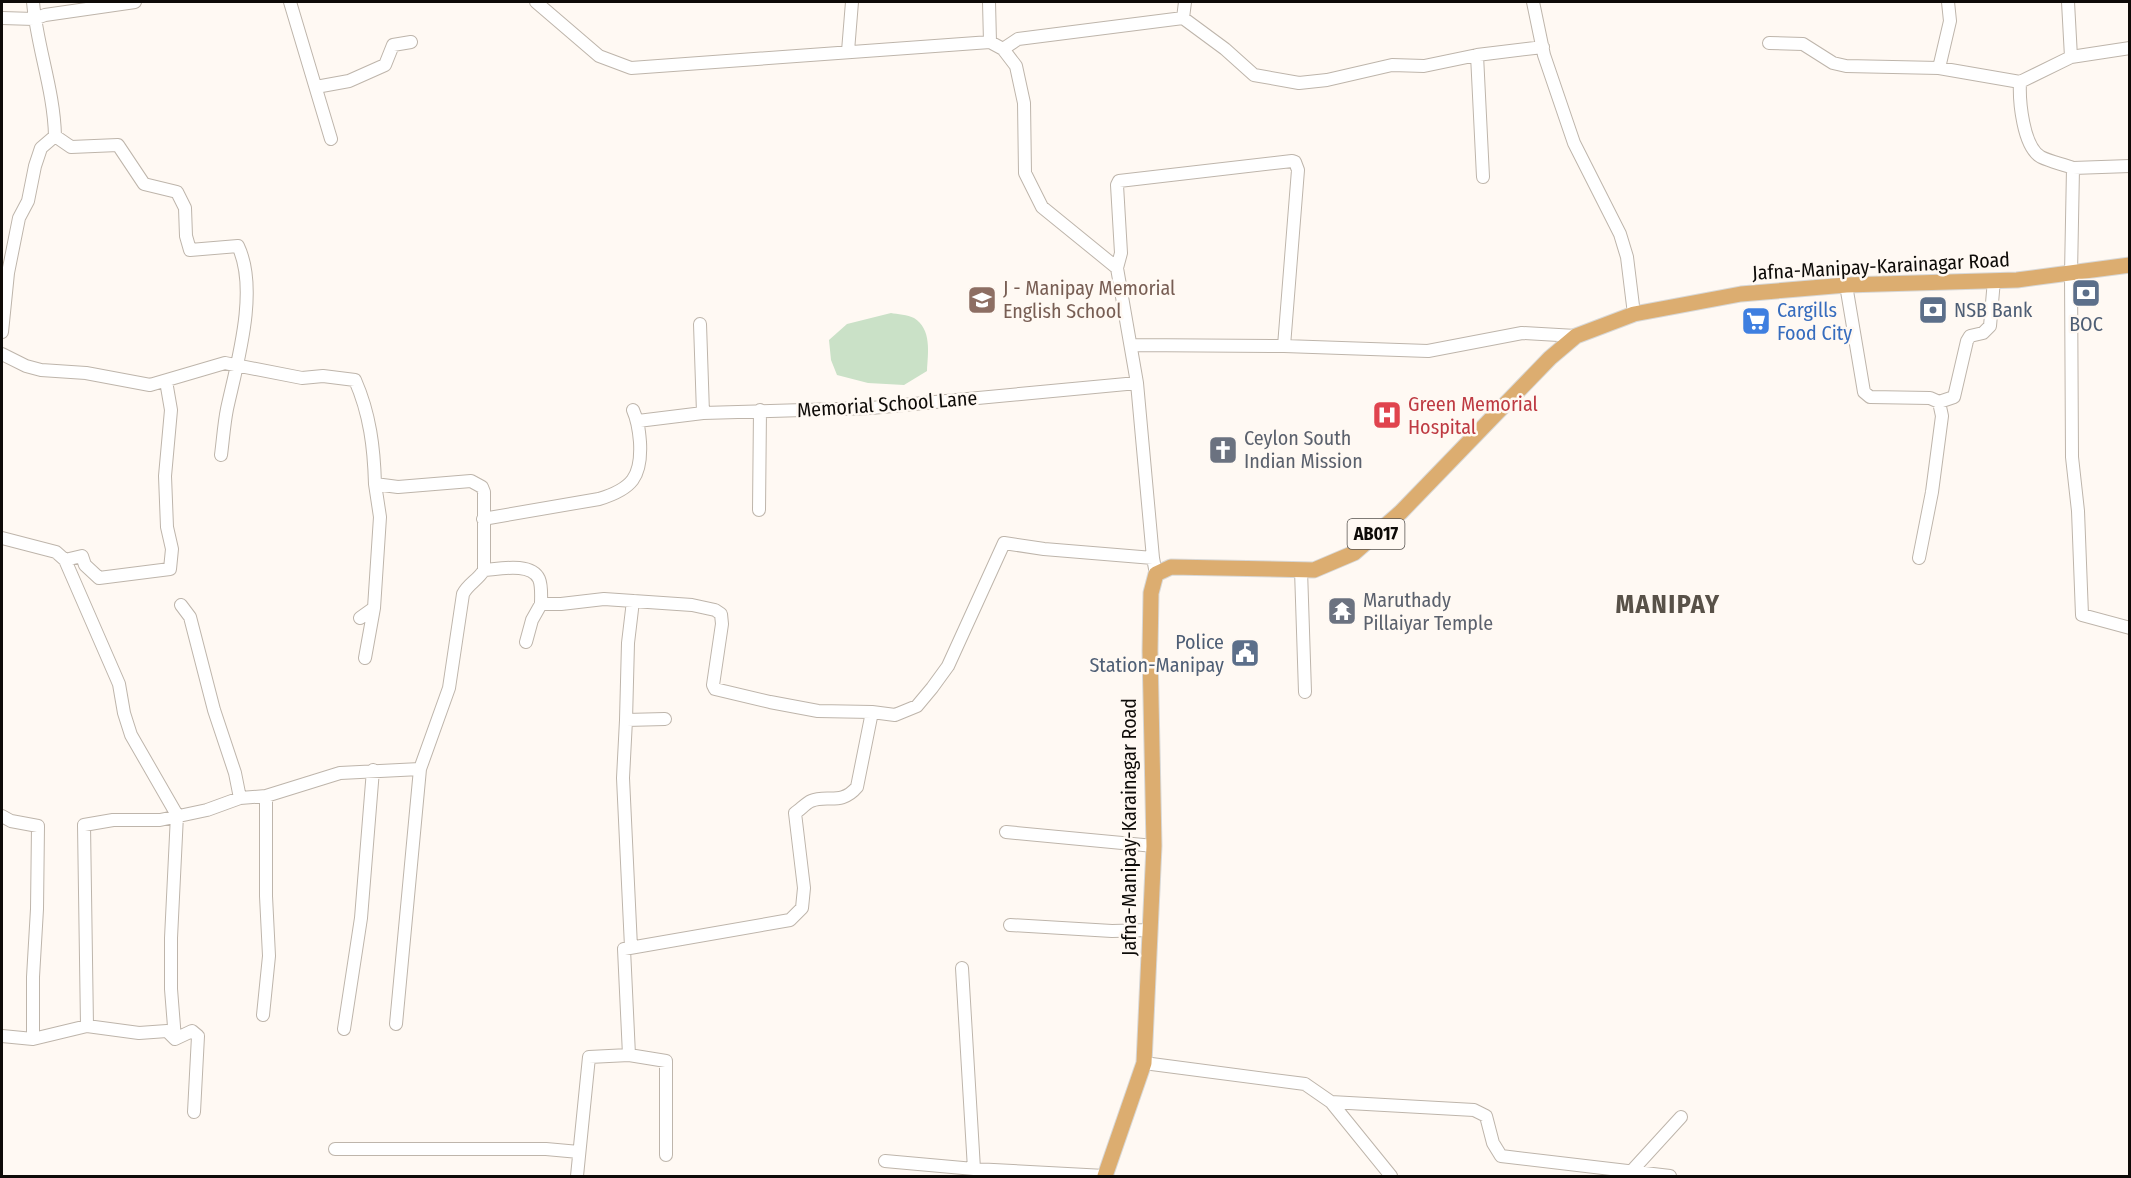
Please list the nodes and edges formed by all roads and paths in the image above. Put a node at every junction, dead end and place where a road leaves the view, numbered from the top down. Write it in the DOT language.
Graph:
graph roads {
  1 [pos="33,2"];
  2 [pos="131,2"];
  3 [pos="290,2"];
  4 [pos="536,2"];
  5 [pos="852,2"];
  6 [pos="989,2"];
  7 [pos="1185,2"];
  8 [pos="1533,2"];
  9 [pos="1948,2"];
  10 [pos="2068,2"];
  11 [pos="2,18"];
  12 [pos="1183,18"];
  13 [pos="34,20"];
  14 [pos="411,42"];
  15 [pos="990,42"];
  16 [pos="1769,43"];
  17 [pos="1543,47"];
  18 [pos="2130,48"];
  19 [pos="1003,49"];
  20 [pos="848,51"];
  21 [pos="1477,55"];
  22 [pos="2072,57"];
  23 [pos="1939,68"];
  24 [pos="2020,82"];
  25 [pos="316,87"];
  26 [pos="55,136"];
  27 [pos="331,139"];
  28 [pos="2130,165"];
  29 [pos="2073,168"];
  30 [pos="1483,177"];
  31 [pos="2130,265"];
  32 [pos="1117,268"];
  33 [pos="2071,274"];
  34 [pos="1994,280"];
  35 [pos="1846,285"];
  36 [pos="1634,314"];
  37 [pos="700,324"];
  38 [pos="2,332"];
  39 [pos="1576,336"];
  40 [pos="1131,345"];
  41 [pos="1284,346"];
  42 [pos="2,354"];
  43 [pos="237,364"];
  44 [pos="166,381"];
  45 [pos="1137,383"];
  46 [pos="1939,402"];
  47 [pos="760,410"];
  48 [pos="703,413"];
  49 [pos="221,455"];
  50 [pos="375,484"];
  51 [pos="759,510"];
  52 [pos="483,519"];
  53 [pos="2,538"];
  54 [pos="1153,558"];
  55 [pos="1919,558"];
  56 [pos="65,560"];
  57 [pos="484,570"];
  58 [pos="1301,570"];
  59 [pos="1156,574"];
  60 [pos="633,601"];
  61 [pos="541,604"];
  62 [pos="181,605"];
  63 [pos="374,608"];
  64 [pos="360,618"];
  65 [pos="2130,628"];
  66 [pos="526,642"];
  67 [pos="365,658"];
  68 [pos="1305,692"];
  69 [pos="872,712"];
  70 [pos="665,719"];
  71 [pos="626,720"];
  72 [pos="373,770"];
  73 [pos="420,770"];
  74 [pos="266,796"];
  75 [pos="240,798"];
  76 [pos="177,815"];
  77 [pos="2,816"];
  78 [pos="1006,832"];
  79 [pos="1154,846"];
  80 [pos="1010,925"];
  81 [pos="1151,930"];
  82 [pos="631,947"];
  83 [pos="962,968"];
  84 [pos="263,1015"];
  85 [pos="396,1024"];
  86 [pos="87,1026"];
  87 [pos="344,1029"];
  88 [pos="2,1036"];
  89 [pos="33,1039"];
  90 [pos="175,1039"];
  91 [pos="629,1055"];
  92 [pos="1144,1063"];
  93 [pos="1331,1102"];
  94 [pos="194,1112"];
  95 [pos="1681,1118"];
  96 [pos="335,1149"];
  97 [pos="579,1152"];
  98 [pos="666,1155"];
  99 [pos="885,1161"];
  100 [pos="974,1169"];
  101 [pos="1629,1174"];
  102 [pos="578,1176"];
  103 [pos="1105,1176"];
  104 [pos="1391,1176"];
  105 [pos="1670,1176"];
  1 -- 13 [label="street"];
  2 -- 13 [label="street"];
  3 -- 25 [label="street"];
  4 -- 20 [label="street"];
  5 -- 20 [label="street"];
  6 -- 15 [label="street"];
  7 -- 12 [label="street"];
  8 -- 17 [label="street"];
  9 -- 23 [label="street"];
  10 -- 22 [label="street"];
  11 -- 13 [label="street"];
  12 -- 19 [label="street"];
  12 -- 21 [label="street"];
  13 -- 26 [label="street"];
  14 -- 25 [label="street"];
  15 -- 19 [label="street"];
  15 -- 20 [label="street"];
  16 -- 23 [label="street"];
  17 -- 21 [label="street"];
  17 -- 36 [label="street"];
  18 -- 22 [label="street"];
  19 -- 32 [label="street"];
  21 -- 30 [label="street"];
  22 -- 24 [label="street"];
  23 -- 24 [label="street"];
  24 -- 29 [label="street"];
  25 -- 27 [label="street"];
  26 -- 38 [label="street"];
  26 -- 43 [label="street"];
  28 -- 29 [label="street"];
  29 -- 33 [label="street"];
  31 -- 33 [label="main road, Jafna-Manipay-Karainagar Road / AB017"];
  32 -- 40 [label="street"];
  32 -- 41 [label="street"];
  33 -- 34 [label="main road, Jafna-Manipay-Karainagar Road / AB017"];
  33 -- 65 [label="street"];
  34 -- 35 [label="main road, Jafna-Manipay-Karainagar Road / AB017"];
  34 -- 46 [label="street"];
  35 -- 36 [label="main road, Jafna-Manipay-Karainagar Road / AB017"];
  35 -- 46 [label="street"];
  36 -- 39 [label="main road, Jafna-Manipay-Karainagar Road / AB017"];
  37 -- 48 [label="street"];
  39 -- 41 [label="street"];
  39 -- 58 [label="main road, Jafna-Manipay-Karainagar Road / AB017"];
  40 -- 41 [label="street"];
  40 -- 45 [label="street"];
  42 -- 44 [label="street"];
  43 -- 44 [label="street"];
  43 -- 49 [label="street"];
  43 -- 50 [label="street"];
  44 -- 56 [label="street"];
  45 -- 47 [label="street, Memorial School Lane"];
  45 -- 54 [label="street"];
  46 -- 55 [label="street"];
  47 -- 48 [label="street, Memorial School Lane"];
  47 -- 51 [label="street"];
  48 -- 52 [label="street, Memorial School Lane"];
  50 -- 52 [label="street"];
  50 -- 63 [label="street"];
  52 -- 57 [label="street"];
  53 -- 56 [label="street"];
  54 -- 59 [label="street"];
  54 -- 69 [label="street"];
  56 -- 76 [label="street"];
  57 -- 61 [label="street"];
  57 -- 73 [label="street"];
  58 -- 59 [label="main road, Jafna-Manipay-Karainagar Road / AB017"];
  58 -- 68 [label="street"];
  59 -- 79 [label="main road, Jafna-Manipay-Karainagar Road"];
  60 -- 61 [label="street"];
  60 -- 69 [label="street"];
  60 -- 71 [label="street"];
  61 -- 66 [label="street"];
  62 -- 75 [label="street"];
  63 -- 64 [label="street"];
  63 -- 67 [label="street"];
  69 -- 82 [label="street"];
  70 -- 71 [label="street"];
  71 -- 82 [label="street"];
  72 -- 73 [label="street"];
  72 -- 74 [label="street"];
  72 -- 87 [label="street"];
  73 -- 85 [label="street"];
  74 -- 75 [label="street"];
  74 -- 84 [label="street"];
  75 -- 76 [label="street"];
  76 -- 86 [label="street"];
  76 -- 90 [label="street"];
  77 -- 89 [label="street"];
  78 -- 79 [label="street"];
  79 -- 81 [label="main road, Jafna-Manipay-Karainagar Road"];
  80 -- 81 [label="street"];
  81 -- 92 [label="main road, Jafna-Manipay-Karainagar Road"];
  82 -- 91 [label="street"];
  83 -- 100 [label="street"];
  86 -- 89 [label="street"];
  86 -- 90 [label="street"];
  88 -- 89 [label="street"];
  90 -- 94 [label="street"];
  91 -- 97 [label="street"];
  91 -- 98 [label="street"];
  92 -- 93 [label="street"];
  92 -- 103 [label="main road, Jafna-Manipay-Karainagar Road"];
  93 -- 101 [label="street"];
  93 -- 104 [label="street"];
  95 -- 101 [label="street"];
  96 -- 97 [label="street"];
  97 -- 102 [label="street"];
  99 -- 100 [label="street"];
  100 -- 103 [label="street"];
  101 -- 105 [label="street"];
}
